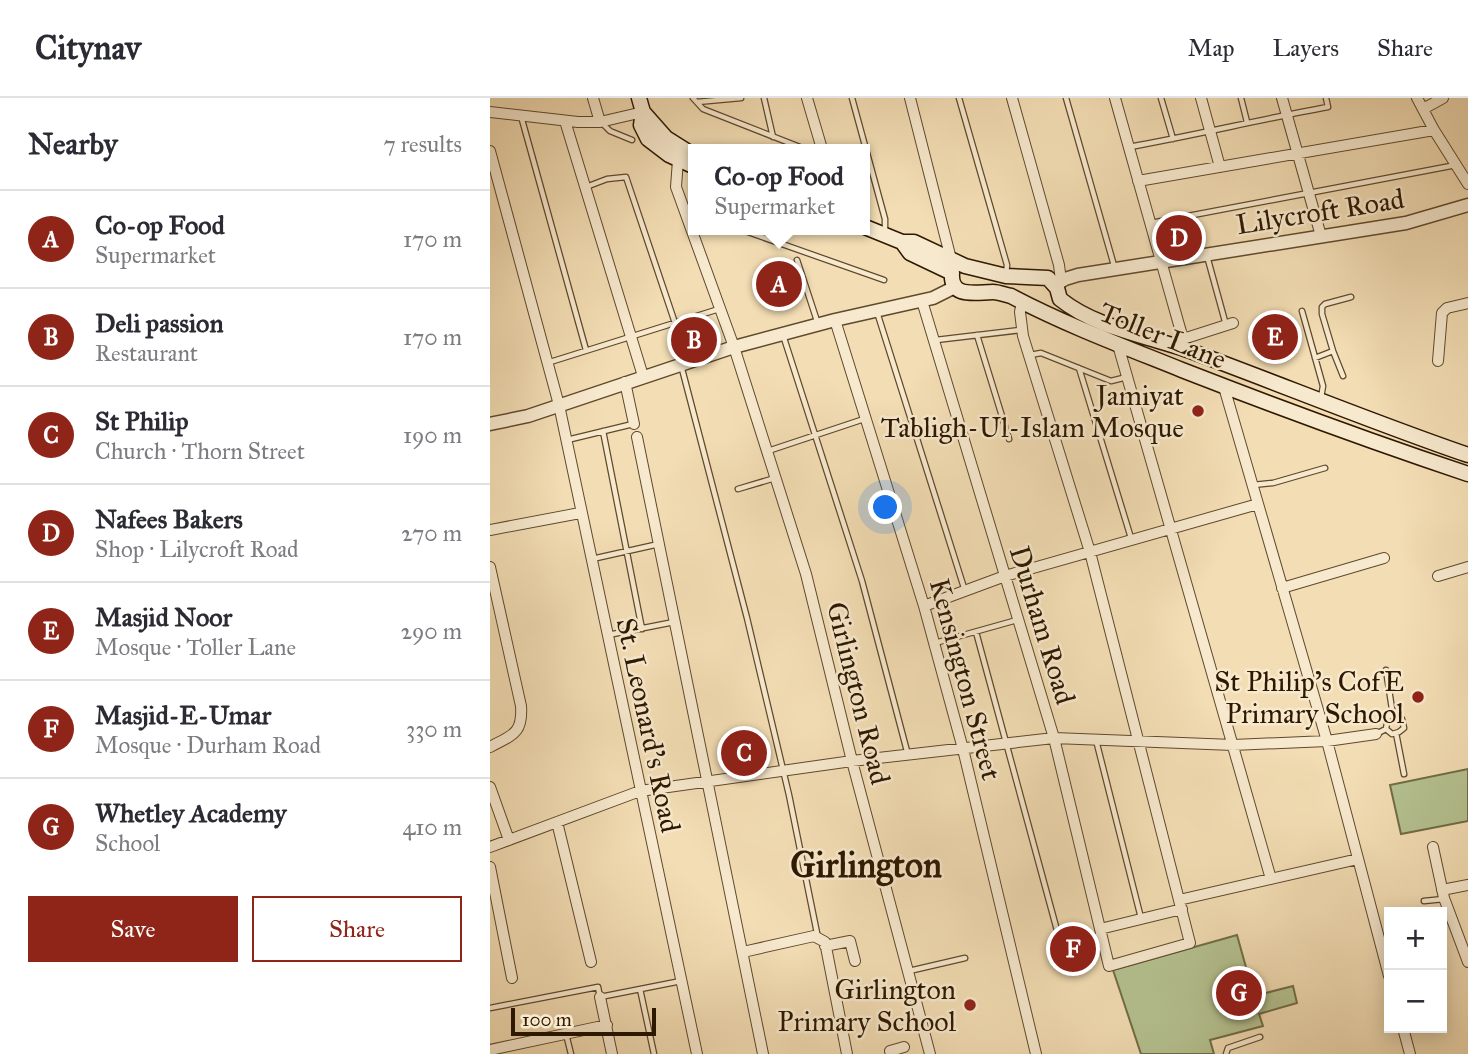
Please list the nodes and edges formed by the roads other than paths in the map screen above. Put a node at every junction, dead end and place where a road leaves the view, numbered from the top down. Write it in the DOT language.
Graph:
graph roads {
  1 [pos="593,98"];
  2 [pos="741,98"];
  3 [pos="764,98"];
  4 [pos="807,98"];
  5 [pos="852,98"];
  6 [pos="910,98"];
  7 [pos="959,98"];
  8 [pos="1012,98"];
  9 [pos="1066,98"];
  10 [pos="1115,98"];
  11 [pos="1161,98"];
  12 [pos="1200,98"];
  13 [pos="1241,98"];
  14 [pos="1282,98"];
  15 [pos="1326,98"];
  16 [pos="1418,98"];
  17 [pos="1443,98"];
  18 [pos="695,100"];
  19 [pos="641,105"];
  20 [pos="1423,109"];
  21 [pos="490,112"];
  22 [pos="521,115"];
  23 [pos="1287,115"];
  24 [pos="565,121"];
  25 [pos="600,122"];
  26 [pos="1247,122"];
  27 [pos="1434,130"];
  28 [pos="1210,132"];
  29 [pos="772,137"];
  30 [pos="1173,139"];
  31 [pos="632,141"];
  32 [pos="791,144"];
  33 [pos="821,144"];
  34 [pos="865,144"];
  35 [pos="1128,147"];
  36 [pos="490,151"];
  37 [pos="1297,154"];
  38 [pos="688,158"];
  39 [pos="688,161"];
  40 [pos="870,162"];
  41 [pos="1457,165"];
  42 [pos="1220,167"];
  43 [pos="1138,181"];
  44 [pos="1468,184"];
  45 [pos="586,187"];
  46 [pos="1308,195"];
  47 [pos="1468,205"];
  48 [pos="688,220"];
  49 [pos="1149,224"];
  50 [pos="870,229"];
  51 [pos="693,235"];
  52 [pos="756,235"];
  53 [pos="885,235"];
  54 [pos="1321,236"];
  55 [pos="1207,255"];
  56 [pos="797,260"];
  57 [pos="1160,262"];
  58 [pos="1115,269"];
  59 [pos="956,271"];
  60 [pos="1006,276"];
  61 [pos="884,280"];
  62 [pos="1059,288"];
  63 [pos="1351,298"];
  64 [pos="922,301"];
  65 [pos="1022,302"];
  66 [pos="1468,303"];
  67 [pos="720,309"];
  68 [pos="1039,310"];
  69 [pos="1302,311"];
  70 [pos="877,312"];
  71 [pos="835,320"];
  72 [pos="675,323"];
  73 [pos="819,324"];
  74 [pos="1230,325"];
  75 [pos="1124,329"];
  76 [pos="1022,330"];
  77 [pos="782,334"];
  78 [pos="977,335"];
  79 [pos="631,337"];
  80 [pos="934,340"];
  81 [pos="1182,344"];
  82 [pos="1118,345"];
  83 [pos="734,347"];
  84 [pos="586,350"];
  85 [pos="1333,351"];
  86 [pos="1029,356"];
  87 [pos="1315,358"];
  88 [pos="1438,361"];
  89 [pos="547,363"];
  90 [pos="680,364"];
  91 [pos="1229,366"];
  92 [pos="1079,368"];
  93 [pos="643,376"];
  94 [pos="1343,376"];
  95 [pos="1127,377"];
  96 [pos="625,382"];
  97 [pos="1224,387"];
  98 [pos="1321,402"];
  99 [pos="559,405"];
  100 [pos="864,419"];
  101 [pos="1315,420"];
  102 [pos="490,424"];
  103 [pos="635,424"];
  104 [pos="1386,426"];
  105 [pos="603,431"];
  106 [pos="816,436"];
  107 [pos="637,437"];
  108 [pos="1009,439"];
  109 [pos="566,441"];
  110 [pos="1379,444"];
  111 [pos="767,451"];
  112 [pos="1468,454"];
  113 [pos="1325,468"];
  114 [pos="1468,474"];
  115 [pos="776,478"];
  116 [pos="1253,485"];
  117 [pos="738,489"];
  118 [pos="1258,504"];
  119 [pos="580,513"];
  120 [pos="1170,528"];
  121 [pos="490,530"];
  122 [pos="1131,539"];
  123 [pos="660,544"];
  124 [pos="627,551"];
  125 [pos="1090,552"];
  126 [pos="1384,558"];
  127 [pos="590,559"];
  128 [pos="1468,566"];
  129 [pos="490,567"];
  130 [pos="1005,576"];
  131 [pos="1438,576"];
  132 [pos="1282,588"];
  133 [pos="965,591"];
  134 [pos="924,606"];
  135 [pos="1018,620"];
  136 [pos="676,622"];
  137 [pos="642,629"];
  138 [pos="976,632"];
  139 [pos="607,636"];
  140 [pos="934,644"];
  141 [pos="1385,670"];
  142 [pos="1388,717"];
  143 [pos="1381,732"];
  144 [pos="1396,733"];
  145 [pos="1054,738"];
  146 [pos="1096,740"];
  147 [pos="1327,741"];
  148 [pos="1139,742"];
  149 [pos="1007,744"];
  150 [pos="1233,745"];
  151 [pos="490,747"];
  152 [pos="962,749"];
  153 [pos="908,755"];
  154 [pos="852,761"];
  155 [pos="782,771"];
  156 [pos="1404,774"];
  157 [pos="708,782"];
  158 [pos="490,787"];
  159 [pos="640,791"];
  160 [pos="557,822"];
  161 [pos="509,840"];
  162 [pos="490,847"];
  163 [pos="1433,848"];
  164 [pos="1358,859"];
  165 [pos="490,867"];
  166 [pos="1271,879"];
  167 [pos="1468,885"];
  168 [pos="1443,894"];
  169 [pos="1424,901"];
  170 [pos="1180,904"];
  171 [pos="1142,919"];
  172 [pos="1101,932"];
  173 [pos="823,942"];
  174 [pos="743,952"];
  175 [pos="965,958"];
  176 [pos="855,961"];
  177 [pos="591,962"];
  178 [pos="1468,962"];
  179 [pos="1387,970"];
  180 [pos="908,971"];
  181 [pos="512,978"];
  182 [pos="681,981"];
  183 [pos="640,989"];
  184 [pos="600,997"];
  185 [pos="490,1008"];
  186 [pos="607,1025"];
  187 [pos="566,1033"];
  188 [pos="1404,1033"];
  189 [pos="1260,1037"];
  190 [pos="904,1047"];
  191 [pos="490,1050"];
  192 [pos="571,1054"];
  193 [pos="612,1054"];
  194 [pos="654,1054"];
  195 [pos="697,1054"];
  196 [pos="761,1054"];
  197 [pos="847,1054"];
  198 [pos="891,1054"];
  199 [pos="929,1054"];
  200 [pos="1037,1054"];
  201 [pos="1226,1054"];
  202 [pos="1410,1054"];
  1 -- 25 [label="street"];
  2 -- 18 [label="lane"];
  3 -- 29 [label="lane"];
  4 -- 33 [label="street"];
  5 -- 34 [label="lane"];
  6 -- 59 [label="street"];
  7 -- 60 [label="lane"];
  8 -- 62 [label="street"];
  9 -- 58 [label="lane"];
  10 -- 35 [label="street"];
  11 -- 30 [label="lane"];
  12 -- 28 [label="street"];
  13 -- 26 [label="lane"];
  14 -- 23 [label="street"];
  15 -- 23 [label="lane"];
  16 -- 20 [label="street"];
  17 -- 20 [label="street"];
  18 -- 29 [label="lane"];
  19 -- 25 [label="street"];
  19 -- 38 [label="main road"];
  20 -- 27 [label="street"];
  21 -- 22 [label="street"];
  22 -- 24 [label="street"];
  22 -- 84 [label="lane"];
  23 -- 26 [label="lane"];
  23 -- 37 [label="street"];
  24 -- 25 [label="street"];
  24 -- 45 [label="street"];
  25 -- 31 [label="lane"];
  26 -- 28 [label="lane"];
  27 -- 37 [label="street"];
  27 -- 41 [label="street"];
  28 -- 30 [label="lane"];
  28 -- 42 [label="street"];
  29 -- 32 [label="lane"];
  30 -- 35 [label="lane"];
  35 -- 43 [label="street"];
  36 -- 89 [label="street, St. Leonard's Road"];
  37 -- 42 [label="street"];
  37 -- 46 [label="street"];
  39 -- 48 [label="street, Girlington Road"];
  40 -- 53 [label="lane"];
  41 -- 44 [label="street"];
  41 -- 46 [label="lane"];
  42 -- 43 [label="street"];
  43 -- 49 [label="street"];
  45 -- 72 [label="lane"];
  45 -- 79 [label="street"];
  46 -- 49 [label="lane"];
  46 -- 54 [label="street"];
  47 -- 54 [label="street, Lilycroft Road"];
  49 -- 57 [label="street"];
  50 -- 53 [label="main road, Toller Lane"];
  51 -- 67 [label="street, Girlington Road"];
  52 -- 61 [label="lane"];
  53 -- 59 [label="main road, Toller Lane"];
  54 -- 55 [label="street, Lilycroft Road"];
  55 -- 57 [label="street, Lilycroft Road"];
  55 -- 74 [label="lane"];
  56 -- 73 [label="lane"];
  57 -- 58 [label="street, Lilycroft Road"];
  57 -- 81 [label="street"];
  58 -- 62 [label="street, Lilycroft Road"];
  59 -- 60 [label="main road, Toller Lane"];
  59 -- 64 [label="street"];
  59 -- 65 [label="main road, Toller Lane"];
  60 -- 62 [label="main road, Toller Lane"];
  62 -- 68 [label="main road"];
  62 -- 75 [label="main road, Toller Lane"];
  63 -- 85 [label="lane"];
  64 -- 70 [label="street"];
  64 -- 80 [label="street, Durham Road"];
  65 -- 68 [label="main road, Toller Lane"];
  65 -- 76 [label="street"];
  66 -- 88 [label="street"];
  67 -- 72 [label="lane"];
  67 -- 83 [label="street, Girlington Road"];
  68 -- 82 [label="main road, Toller Lane"];
  69 -- 87 [label="lane"];
  70 -- 71 [label="street"];
  70 -- 133 [label="lane"];
  71 -- 73 [label="street"];
  71 -- 100 [label="street, Kensington Street"];
  72 -- 79 [label="lane"];
  73 -- 77 [label="street"];
  74 -- 81 [label="street"];
  75 -- 81 [label="main road, Toller Lane"];
  75 -- 82 [label="main road"];
  76 -- 78 [label="lane"];
  76 -- 86 [label="street"];
  77 -- 83 [label="street"];
  77 -- 106 [label="lane"];
  78 -- 80 [label="lane"];
  78 -- 108 [label="lane"];
  79 -- 84 [label="lane"];
  79 -- 93 [label="street"];
  80 -- 130 [label="street, Durham Road"];
  81 -- 91 [label="main road, Toller Lane"];
  82 -- 95 [label="street"];
  82 -- 97 [label="main road, Toller Lane"];
  83 -- 90 [label="street"];
  83 -- 111 [label="street, Girlington Road"];
  84 -- 89 [label="lane"];
  85 -- 87 [label="lane"];
  85 -- 94 [label="lane"];
  86 -- 92 [label="lane"];
  86 -- 125 [label="street"];
  87 -- 98 [label="lane"];
  89 -- 99 [label="street, St. Leonard's Road"];
  90 -- 93 [label="street"];
  90 -- 155 [label="lane"];
  91 -- 97 [label="main road"];
  91 -- 98 [label="main road, Toller Lane"];
  92 -- 95 [label="lane"];
  92 -- 122 [label="lane"];
  93 -- 96 [label="street"];
  95 -- 120 [label="street"];
  96 -- 99 [label="street"];
  96 -- 103 [label="street"];
  97 -- 101 [label="main road, Toller Lane"];
  97 -- 116 [label="street"];
  98 -- 101 [label="main road"];
  98 -- 104 [label="main road, Toller Lane"];
  99 -- 102 [label="street"];
  99 -- 109 [label="street, St. Leonard's Road"];
  100 -- 106 [label="lane"];
  100 -- 134 [label="street, Kensington Street"];
  101 -- 110 [label="main road, Toller Lane"];
  103 -- 105 [label="lane"];
  104 -- 110 [label="main road"];
  104 -- 112 [label="main road, Toller Lane"];
  105 -- 109 [label="lane"];
  105 -- 124 [label="lane"];
  106 -- 111 [label="lane"];
  106 -- 153 [label="lane"];
  107 -- 123 [label="street"];
  109 -- 119 [label="street, St. Leonard's Road"];
  110 -- 114 [label="main road, Toller Lane"];
  111 -- 115 [label="street, Girlington Road"];
  113 -- 116 [label="lane"];
  115 -- 117 [label="lane"];
  115 -- 154 [label="street, Girlington Road"];
  116 -- 118 [label="street"];
  118 -- 120 [label="street"];
  118 -- 132 [label="street"];
  119 -- 121 [label="street"];
  119 -- 127 [label="street, St. Leonard's Road"];
  120 -- 122 [label="street"];
  120 -- 150 [label="street"];
  122 -- 125 [label="street"];
  123 -- 124 [label="lane"];
  123 -- 136 [label="street"];
  124 -- 127 [label="lane"];
  124 -- 137 [label="lane"];
  125 -- 130 [label="street"];
  125 -- 148 [label="street"];
  126 -- 132 [label="street"];
  127 -- 139 [label="street, St. Leonard's Road"];
  128 -- 131 [label="street"];
  129 -- 151 [label="street"];
  130 -- 133 [label="street"];
  130 -- 135 [label="street, Durham Road"];
  132 -- 147 [label="street"];
  133 -- 134 [label="street"];
  134 -- 140 [label="street, Kensington Street"];
  135 -- 138 [label="lane"];
  135 -- 145 [label="street, Durham Road"];
  136 -- 137 [label="lane"];
  136 -- 157 [label="street"];
  137 -- 139 [label="lane"];
  138 -- 140 [label="lane"];
  138 -- 149 [label="lane"];
  139 -- 159 [label="street, St. Leonard's Road"];
  140 -- 152 [label="street, Kensington Street"];
  141 -- 142 [label="lane"];
  142 -- 143 [label="lane"];
  142 -- 144 [label="lane"];
  143 -- 144 [label="lane"];
  143 -- 147 [label="street"];
  144 -- 156 [label="lane"];
  145 -- 146 [label="street"];
  145 -- 149 [label="street"];
  145 -- 172 [label="street, Durham Road"];
  146 -- 148 [label="street"];
  146 -- 171 [label="lane"];
  147 -- 150 [label="street"];
  147 -- 164 [label="street"];
  148 -- 150 [label="street"];
  148 -- 170 [label="street"];
  149 -- 152 [label="street"];
  149 -- 172 [label="lane"];
  150 -- 166 [label="street"];
  152 -- 153 [label="street"];
  152 -- 200 [label="street, Kensington Street"];
  153 -- 154 [label="street"];
  154 -- 155 [label="street"];
  154 -- 180 [label="street, Girlington Road"];
  155 -- 157 [label="street"];
  155 -- 173 [label="lane"];
  157 -- 159 [label="street"];
  157 -- 174 [label="street"];
  158 -- 161 [label="street"];
  159 -- 160 [label="street"];
  159 -- 182 [label="street, St. Leonard's Road"];
  160 -- 161 [label="street"];
  160 -- 177 [label="street"];
  161 -- 162 [label="street"];
  163 -- 168 [label="street"];
  164 -- 166 [label="street"];
  164 -- 179 [label="street"];
  165 -- 181 [label="street"];
  166 -- 170 [label="street"];
  167 -- 168 [label="street"];
  168 -- 169 [label="lane"];
  168 -- 178 [label="street"];
  170 -- 171 [label="street"];
  170 -- 172 [label="street, Durham Road"];
  171 -- 172 [label="street"];
  173 -- 174 [label="street"];
  173 -- 176 [label="street"];
  173 -- 197 [label="street"];
  174 -- 196 [label="street"];
  175 -- 180 [label="lane"];
  180 -- 199 [label="street, Girlington Road"];
  182 -- 183 [label="lane"];
  182 -- 195 [label="street, St. Leonard's Road"];
  183 -- 184 [label="lane"];
  183 -- 194 [label="lane"];
  184 -- 185 [label="lane"];
  184 -- 186 [label="street"];
  186 -- 187 [label="street"];
  186 -- 193 [label="street"];
  187 -- 191 [label="street"];
  187 -- 192 [label="lane"];
  188 -- 202 [label="street"];
  189 -- 201 [label="lane"];
  190 -- 198 [label="street"];
}
